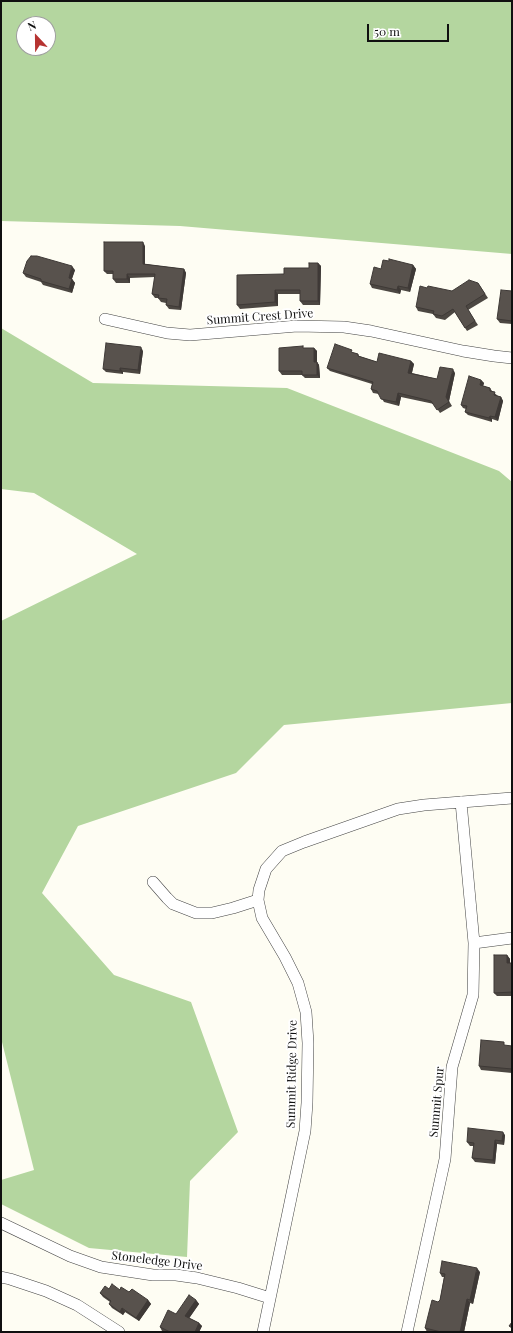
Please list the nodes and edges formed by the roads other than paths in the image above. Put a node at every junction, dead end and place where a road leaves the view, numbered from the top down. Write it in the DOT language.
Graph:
graph roads {
  1 [pos="104,319"];
  2 [pos="512,358"];
  3 [pos="512,798"];
  4 [pos="461,802"];
  5 [pos="153,882"];
  6 [pos="258,900"];
  7 [pos="512,938"];
  8 [pos="474,943"];
  9 [pos="1,1222"];
  10 [pos="1,1277"];
  11 [pos="270,1298"];
  12 [pos="119,1332"];
  13 [pos="263,1332"];
  14 [pos="407,1332"];
  1 -- 2 [label="street, Summit Crest Drive"];
  3 -- 4 [label="street, Summit Ridge Drive"];
  4 -- 6 [label="street, Summit Ridge Drive"];
  4 -- 8 [label="street, Summit Spur"];
  5 -- 6 [label="street"];
  6 -- 11 [label="street, Summit Ridge Drive"];
  7 -- 8 [label="street"];
  8 -- 14 [label="street, Summit Spur"];
  9 -- 11 [label="street, Stoneledge Drive"];
  10 -- 12 [label="street"];
  11 -- 13 [label="street, Summit Ridge Drive"];
}
